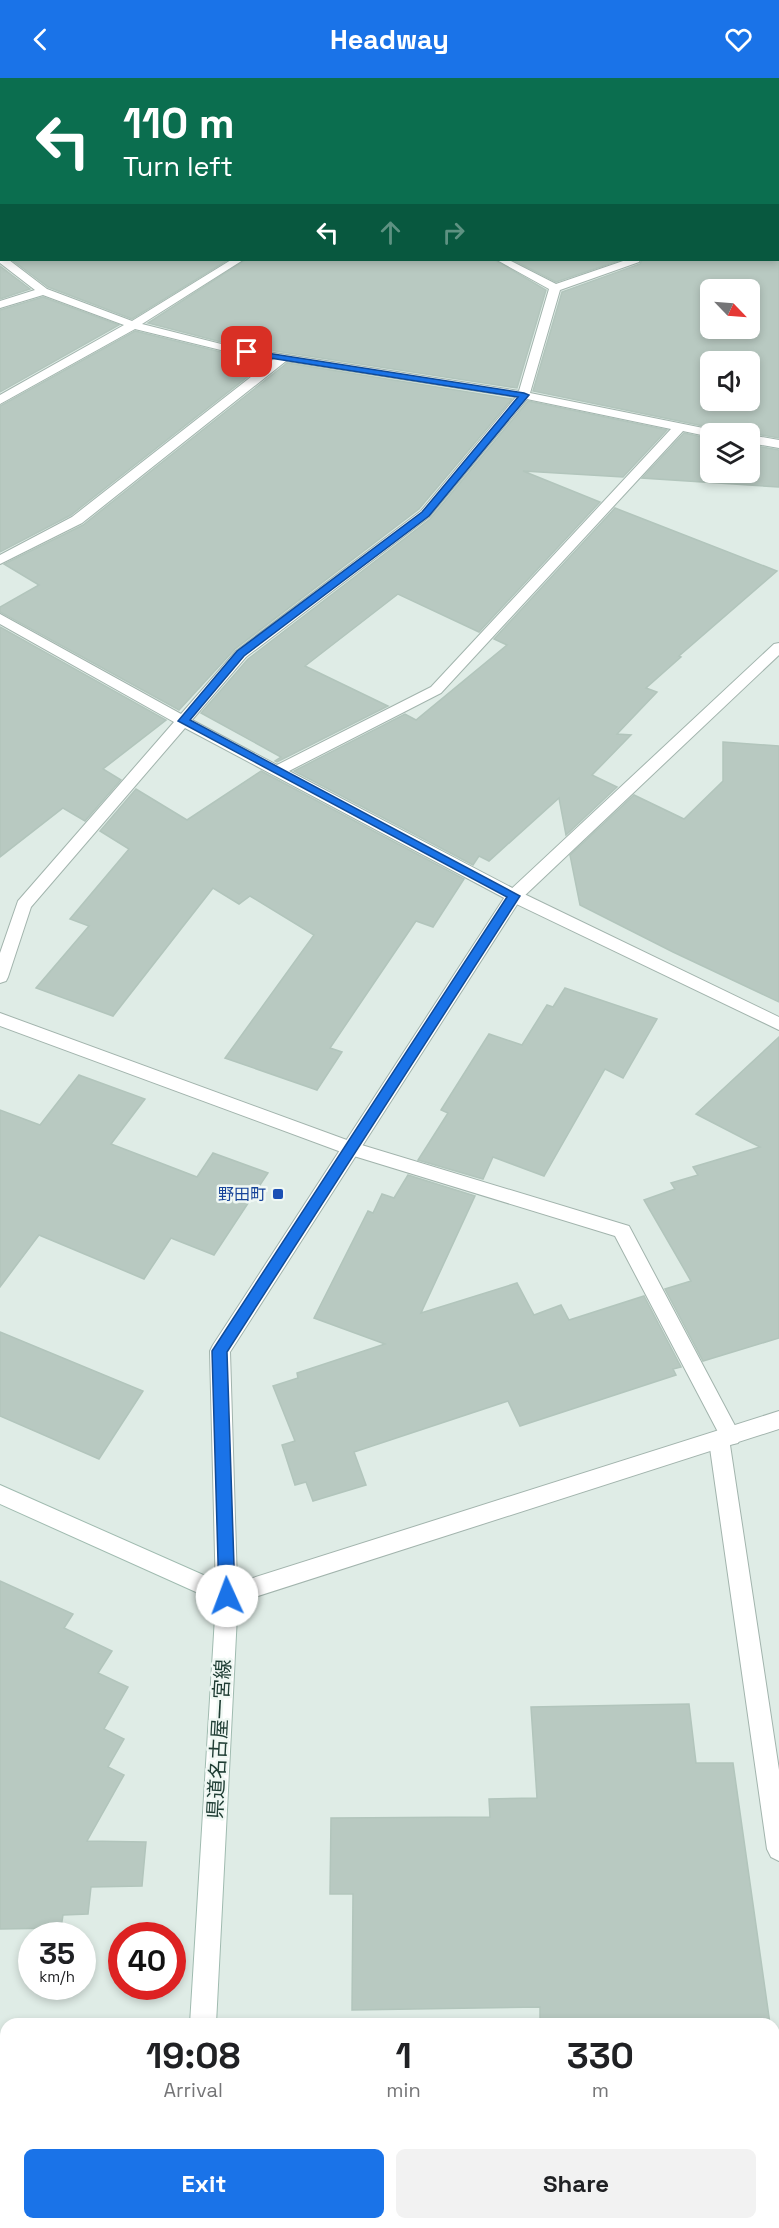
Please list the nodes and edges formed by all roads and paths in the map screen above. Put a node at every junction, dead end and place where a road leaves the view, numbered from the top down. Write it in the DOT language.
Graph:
graph roads {
  1 [pos="4,261"];
  2 [pos="236,261"];
  3 [pos="504,261"];
  4 [pos="632,261"];
  5 [pos="555,288"];
  6 [pos="43,291"];
  7 [pos="0,305"];
  8 [pos="133,325"];
  9 [pos="282,359"];
  10 [pos="524,395"];
  11 [pos="0,400"];
  12 [pos="679,428"];
  13 [pos="700,432"];
  14 [pos="760,441"];
  15 [pos="779,444"];
  16 [pos="0,560"];
  17 [pos="0,618"];
  18 [pos="779,647"];
  19 [pos="183,721"];
  20 [pos="278,771"];
  21 [pos="514,896"];
  22 [pos="0,977"];
  23 [pos="0,1019"];
  24 [pos="779,1024"];
  25 [pos="350,1148"];
  26 [pos="779,1420"];
  27 [pos="725,1439"];
  28 [pos="0,1494"];
  29 [pos="227,1596"];
  30 [pos="779,1849"];
  31 [pos="204,2018"];
  1 -- 6 [label="street"];
  2 -- 8 [label="street"];
  3 -- 5 [label="street"];
  4 -- 5 [label="street"];
  5 -- 10 [label="street"];
  6 -- 7 [label="street"];
  6 -- 8 [label="street"];
  8 -- 9 [label="street"];
  8 -- 11 [label="street"];
  9 -- 10 [label="street"];
  9 -- 16 [label="street"];
  10 -- 12 [label="street"];
  10 -- 19 [label="street"];
  12 -- 13 [label="street"];
  12 -- 20 [label="street"];
  14 -- 15 [label="street"];
  17 -- 19 [label="street"];
  18 -- 21 [label="street, 県道名古屋一宮線"];
  19 -- 20 [label="street"];
  19 -- 22 [label="street"];
  20 -- 21 [label="street"];
  21 -- 24 [label="street"];
  21 -- 25 [label="street, 県道名古屋一宮線"];
  23 -- 25 [label="street"];
  25 -- 27 [label="street"];
  25 -- 29 [label="street, 県道名古屋一宮線"];
  26 -- 27 [label="street"];
  27 -- 29 [label="street"];
  27 -- 30 [label="street"];
  28 -- 29 [label="street"];
  29 -- 31 [label="street, 県道名古屋一宮線"];
}
